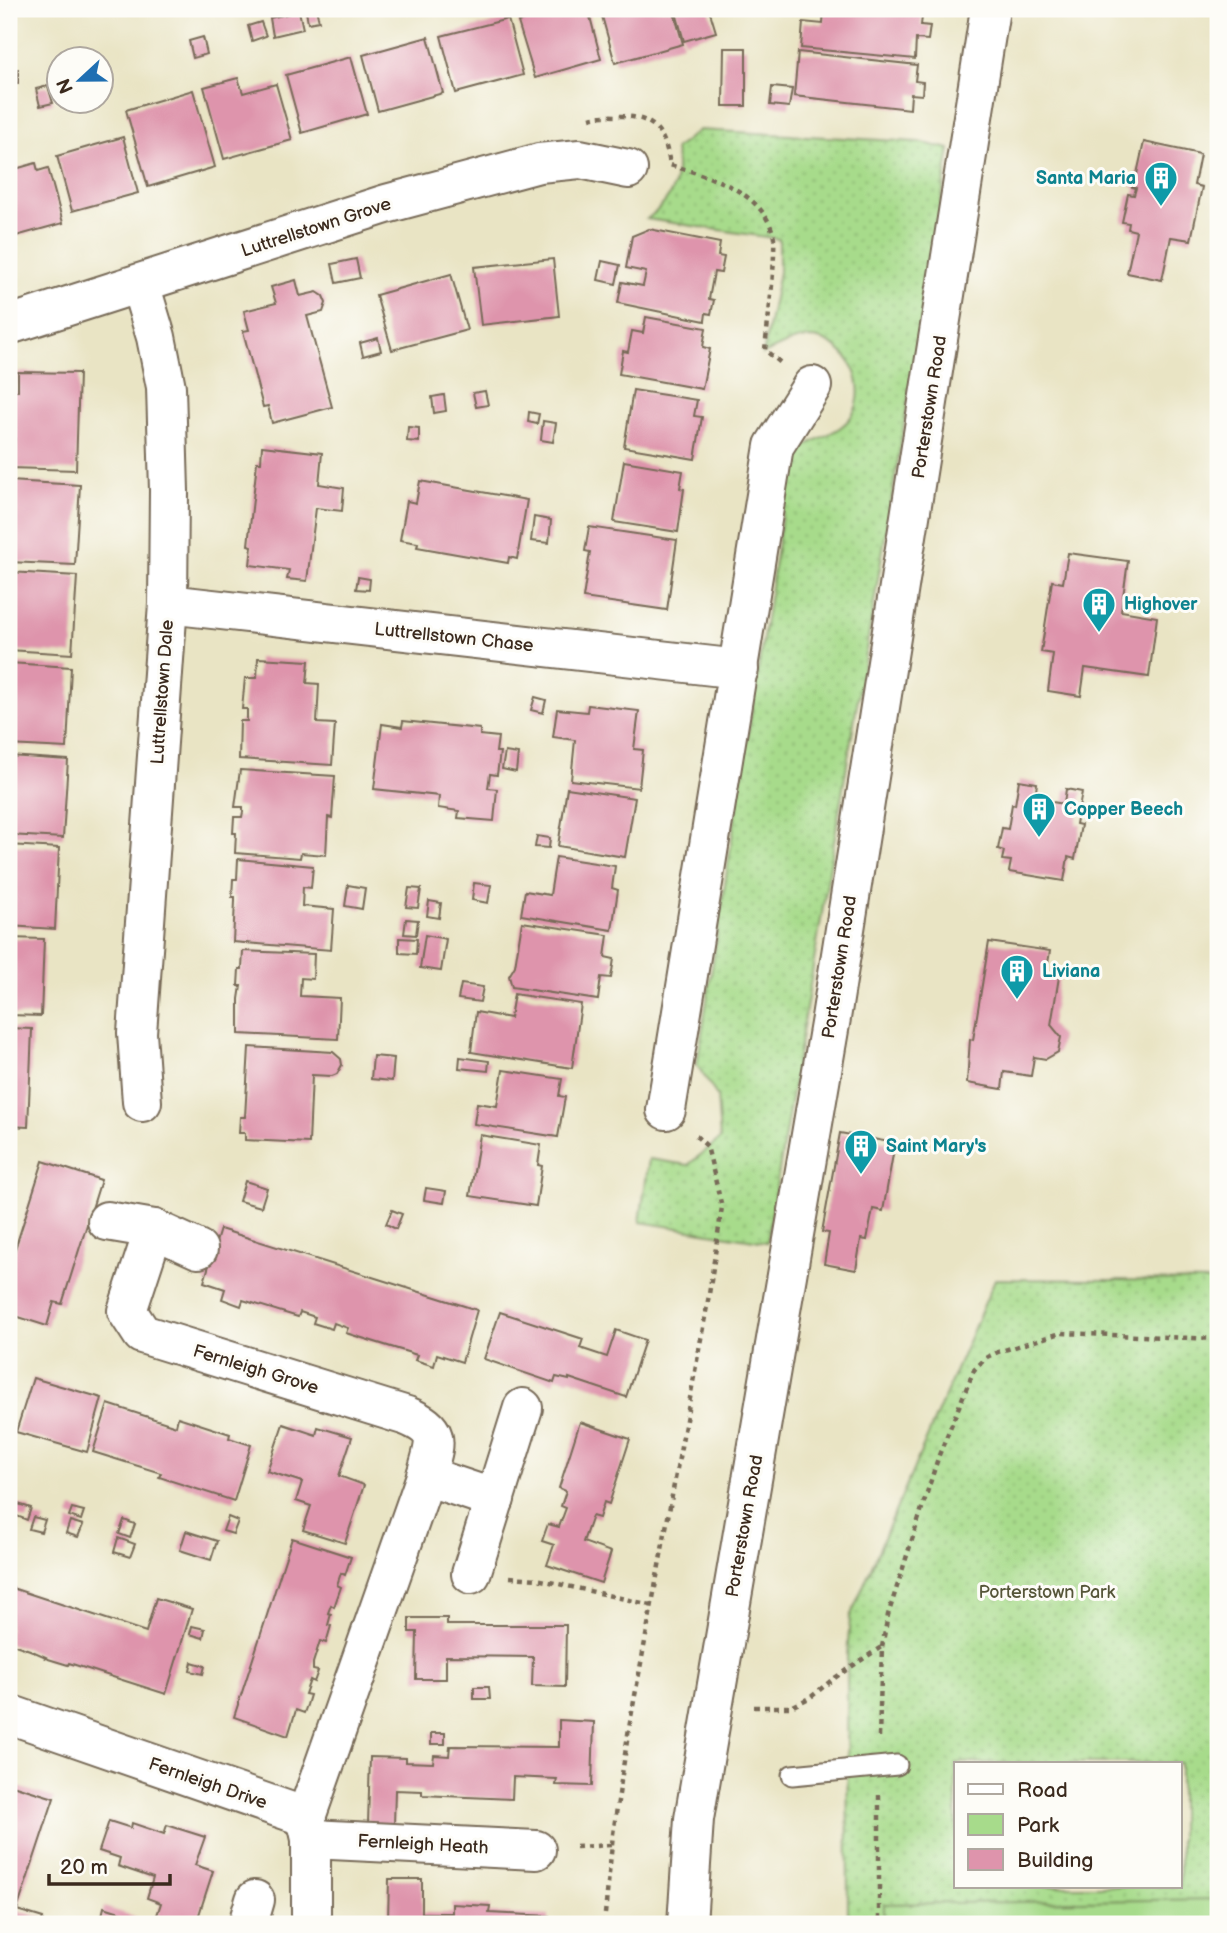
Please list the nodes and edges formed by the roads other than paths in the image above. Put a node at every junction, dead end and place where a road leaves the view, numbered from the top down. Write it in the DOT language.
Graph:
graph roads {
  1 [pos="990,9"];
  2 [pos="628,169"];
  3 [pos="140,285"];
  4 [pos="9,326"];
  5 [pos="812,386"];
  6 [pos="168,604"];
  7 [pos="739,669"];
  8 [pos="142,1102"];
  9 [pos="666,1110"];
  10 [pos="107,1221"];
  11 [pos="154,1228"];
  12 [pos="198,1249"];
  13 [pos="523,1408"];
  14 [pos="426,1476"];
  15 [pos="495,1499"];
  16 [pos="471,1574"];
  17 [pos="9,1714"];
  18 [pos="897,1765"];
  19 [pos="792,1775"];
  20 [pos="308,1828"];
  21 [pos="536,1850"];
  22 [pos="311,1924"];
  23 [pos="687,1924"];
  1 -- 23 [label="street, Porterstown Road"];
  2 -- 3 [label="street, Luttrellstown Grove"];
  3 -- 4 [label="street, Luttrellstown Grove"];
  3 -- 6 [label="street, Luttrellstown Dale"];
  5 -- 7 [label="street"];
  6 -- 7 [label="street, Luttrellstown Chase"];
  6 -- 8 [label="street, Luttrellstown Dale"];
  7 -- 9 [label="street"];
  10 -- 11 [label="street"];
  11 -- 12 [label="street"];
  11 -- 14 [label="street, Fernleigh Grove"];
  13 -- 15 [label="street"];
  14 -- 15 [label="street"];
  14 -- 20 [label="street, Fernleigh Grove"];
  15 -- 16 [label="street"];
  17 -- 20 [label="street, Fernleigh Drive"];
  18 -- 19 [label="lane"];
  20 -- 21 [label="street, Fernleigh Heath"];
  20 -- 22 [label="street"];
}
